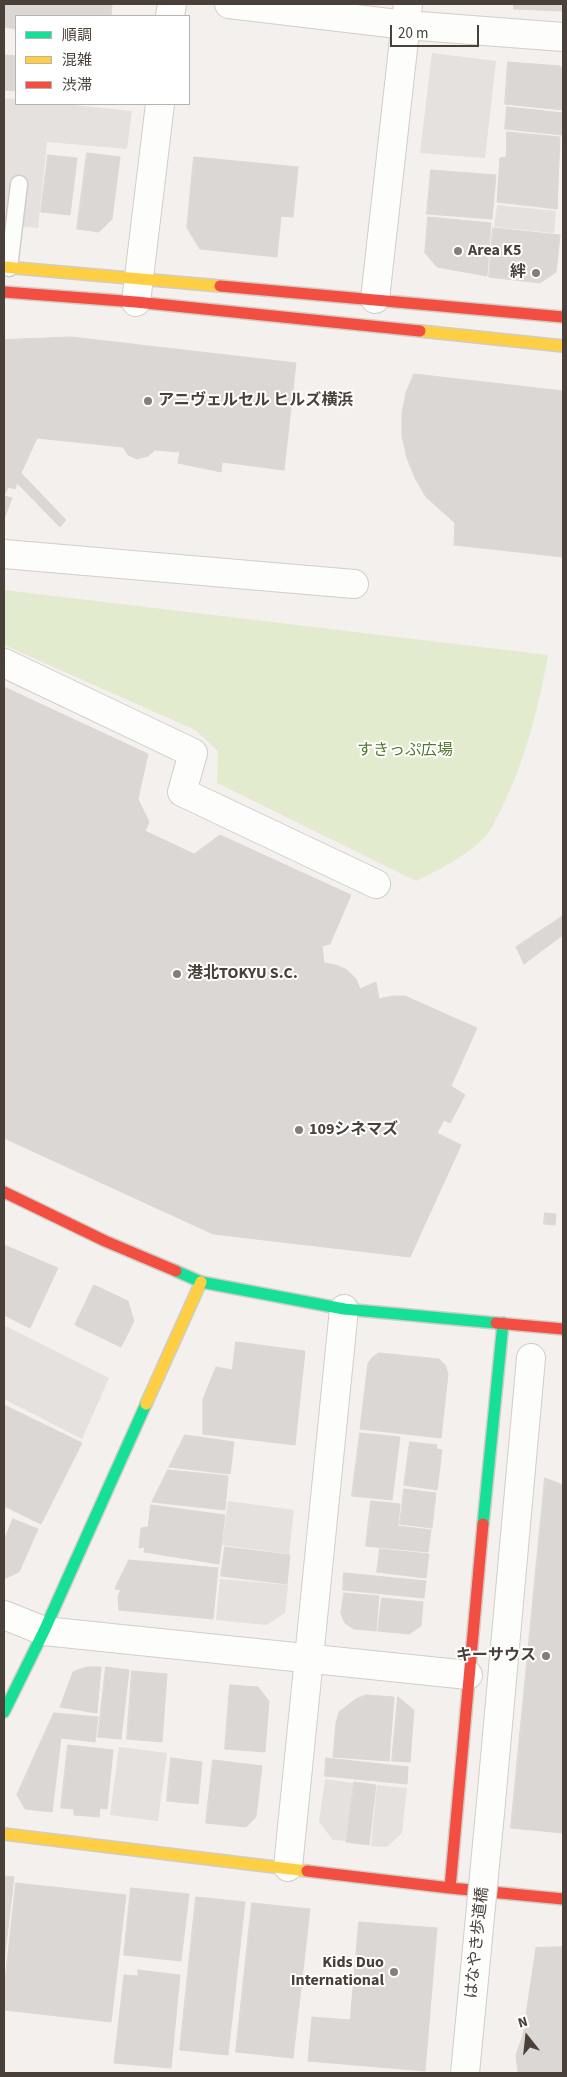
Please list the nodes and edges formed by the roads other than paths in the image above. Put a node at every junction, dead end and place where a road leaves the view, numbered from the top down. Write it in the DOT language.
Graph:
graph roads {
  1 [pos="229,4"];
  2 [pos="407,14"];
  3 [pos="563,37"];
  4 [pos="160,105"];
  5 [pos="19,184"];
  6 [pos="6,268"];
  7 [pos="138,290"];
  8 [pos="4,292"];
  9 [pos="375,300"];
  10 [pos="563,317"];
  11 [pos="563,346"];
  12 [pos="4,554"];
  13 [pos="354,584"];
  14 [pos="4,663"];
  15 [pos="376,884"];
  16 [pos="4,1192"];
  17 [pos="201,1282"];
  18 [pos="344,1309"];
  19 [pos="503,1323"];
  20 [pos="563,1329"];
  21 [pos="531,1358"];
  22 [pos="4,1615"];
  23 [pos="44,1631"];
  24 [pos="308,1658"];
  25 [pos="468,1675"];
  26 [pos="4,1712"];
  27 [pos="4,1834"];
  28 [pos="288,1868"];
  29 [pos="450,1888"];
  30 [pos="563,1899"];
  31 [pos="465,2073"];
  1 -- 2 [label="street"];
  2 -- 3 [label="street"];
  2 -- 9 [label="street"];
  4 -- 7 [label="street"];
  5 -- 6 [label="lane"];
  6 -- 7 [label="street"];
  7 -- 8 [label="street"];
  7 -- 9 [label="street"];
  7 -- 11 [label="street"];
  9 -- 10 [label="street"];
  12 -- 13 [label="street"];
  14 -- 15 [label="street"];
  16 -- 17 [label="street"];
  17 -- 18 [label="street"];
  17 -- 23 [label="street"];
  18 -- 19 [label="street"];
  18 -- 24 [label="street"];
  19 -- 20 [label="street"];
  19 -- 25 [label="street"];
  21 -- 31 [label="street, はなやき歩道橋, bridge"];
  22 -- 23 [label="street"];
  23 -- 24 [label="street"];
  23 -- 26 [label="street"];
  24 -- 25 [label="street"];
  24 -- 28 [label="street"];
  25 -- 29 [label="street"];
  27 -- 28 [label="street"];
  28 -- 29 [label="street"];
  29 -- 30 [label="street"];
}
